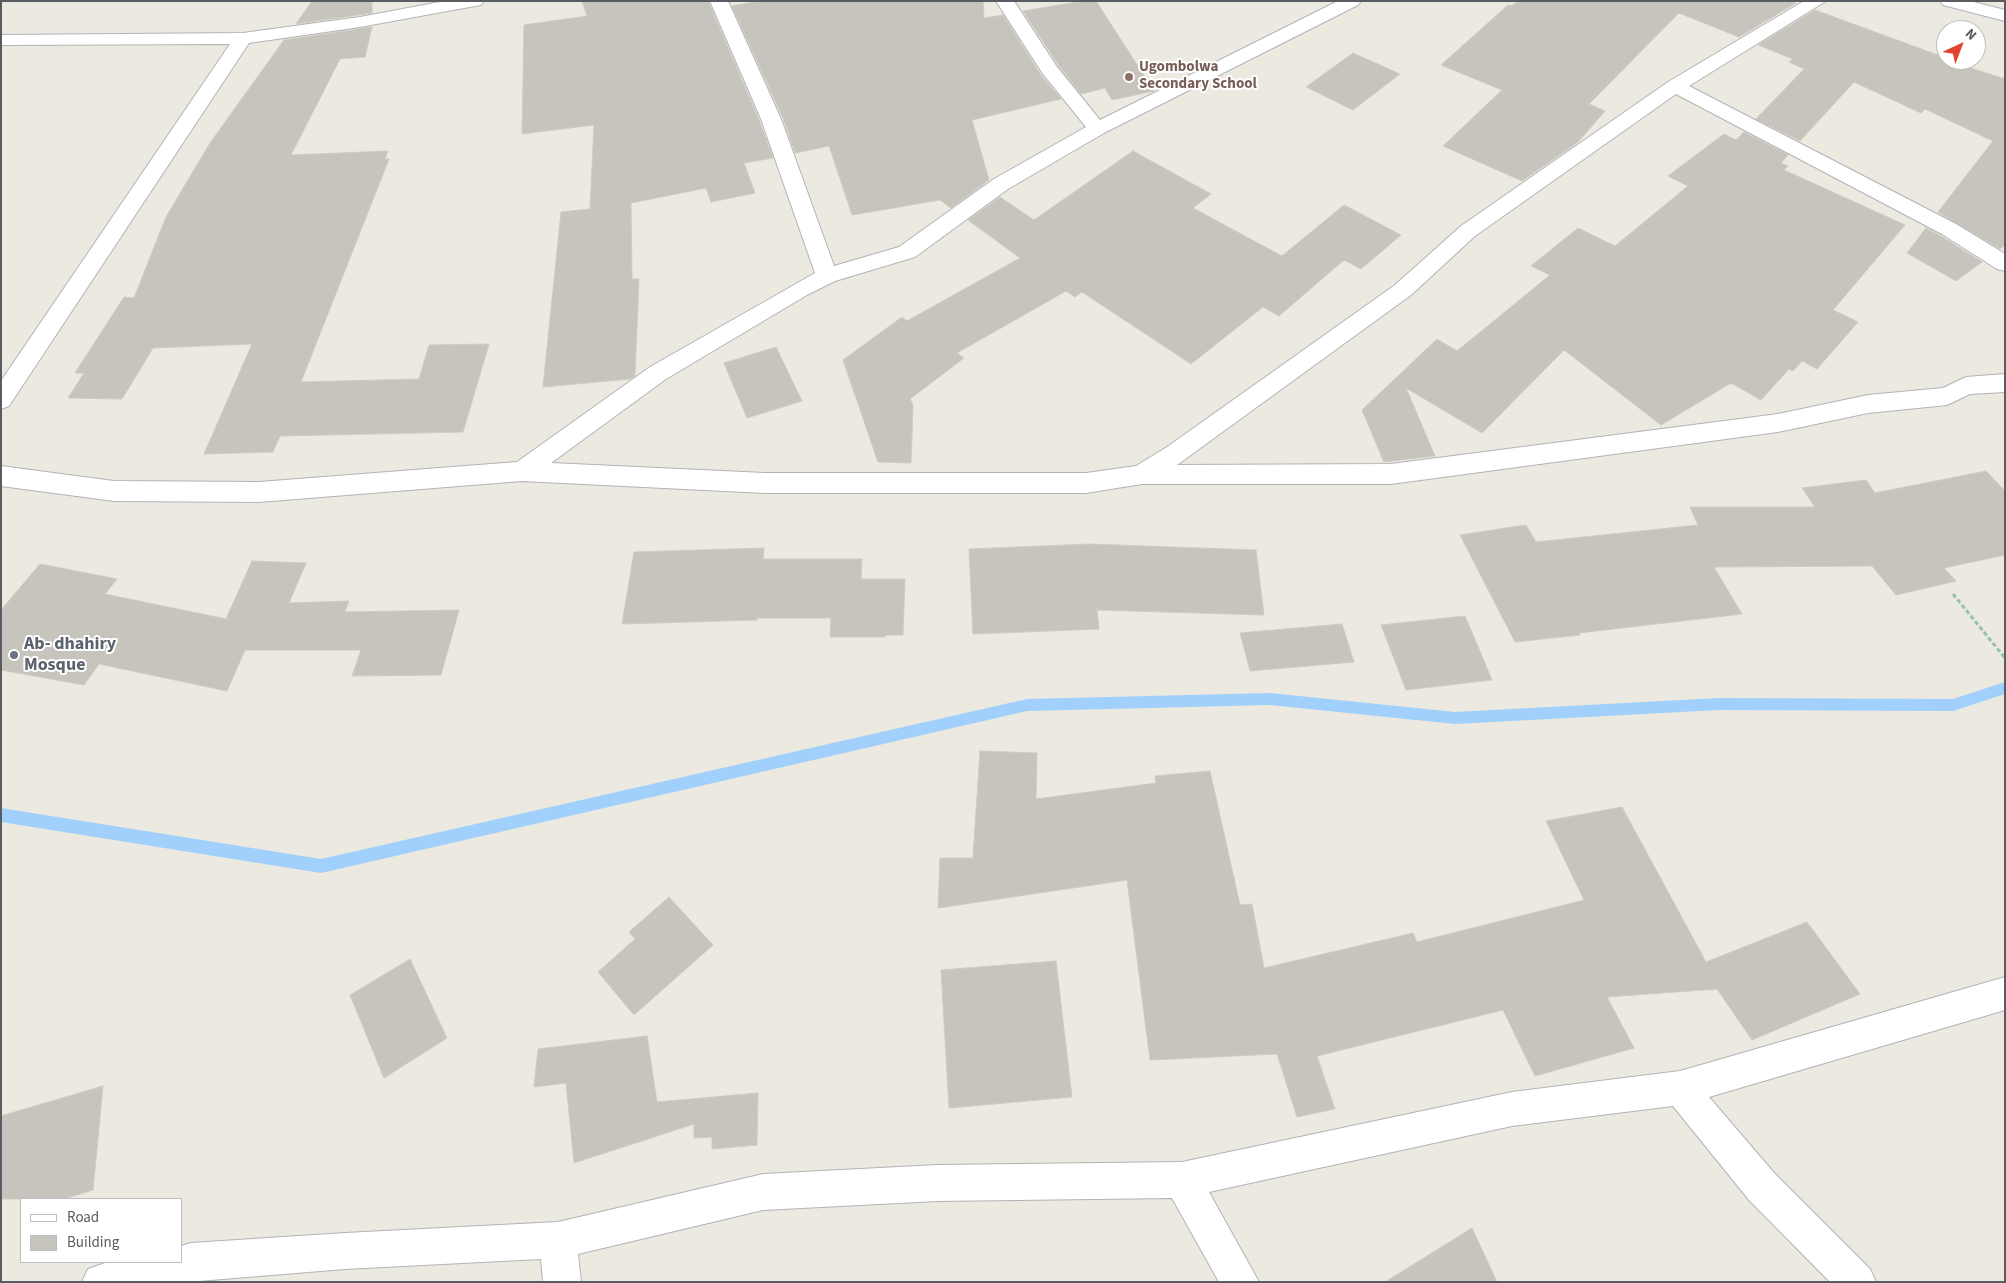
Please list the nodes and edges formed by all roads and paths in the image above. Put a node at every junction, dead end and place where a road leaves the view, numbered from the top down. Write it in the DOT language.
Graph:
graph roads {
  1 [pos="476,1"];
  2 [pos="719,1"];
  3 [pos="1006,1"];
  4 [pos="1352,1"];
  5 [pos="1817,1"];
  6 [pos="1949,1"];
  7 [pos="2005,16"];
  8 [pos="243,38"];
  9 [pos="1,40"];
  10 [pos="1675,86"];
  11 [pos="1097,129"];
  12 [pos="2005,264"];
  13 [pos="827,276"];
  14 [pos="2005,383"];
  15 [pos="1,400"];
  16 [pos="522,471"];
  17 [pos="1140,475"];
  18 [pos="1,476"];
  19 [pos="1953,594"];
  20 [pos="2005,658"];
  21 [pos="2005,993"];
  22 [pos="1680,1088"];
  23 [pos="1182,1180"];
  24 [pos="558,1240"];
  25 [pos="101,1282"];
  26 [pos="562,1282"];
  27 [pos="1240,1282"];
  28 [pos="1857,1282"];
  1 -- 8 [label="street"];
  2 -- 13 [label="street"];
  3 -- 11 [label="street"];
  4 -- 11 [label="street"];
  5 -- 10 [label="street"];
  6 -- 7 [label="street"];
  8 -- 9 [label="street"];
  8 -- 15 [label="street"];
  10 -- 12 [label="street"];
  10 -- 17 [label="street"];
  11 -- 13 [label="street"];
  13 -- 16 [label="street"];
  14 -- 17 [label="street"];
  16 -- 17 [label="street"];
  16 -- 18 [label="street"];
  19 -- 20 [label="path"];
  21 -- 22 [label="street"];
  22 -- 23 [label="street"];
  22 -- 28 [label="street"];
  23 -- 24 [label="street"];
  23 -- 27 [label="street"];
  24 -- 25 [label="street"];
  24 -- 26 [label="street"];
}
